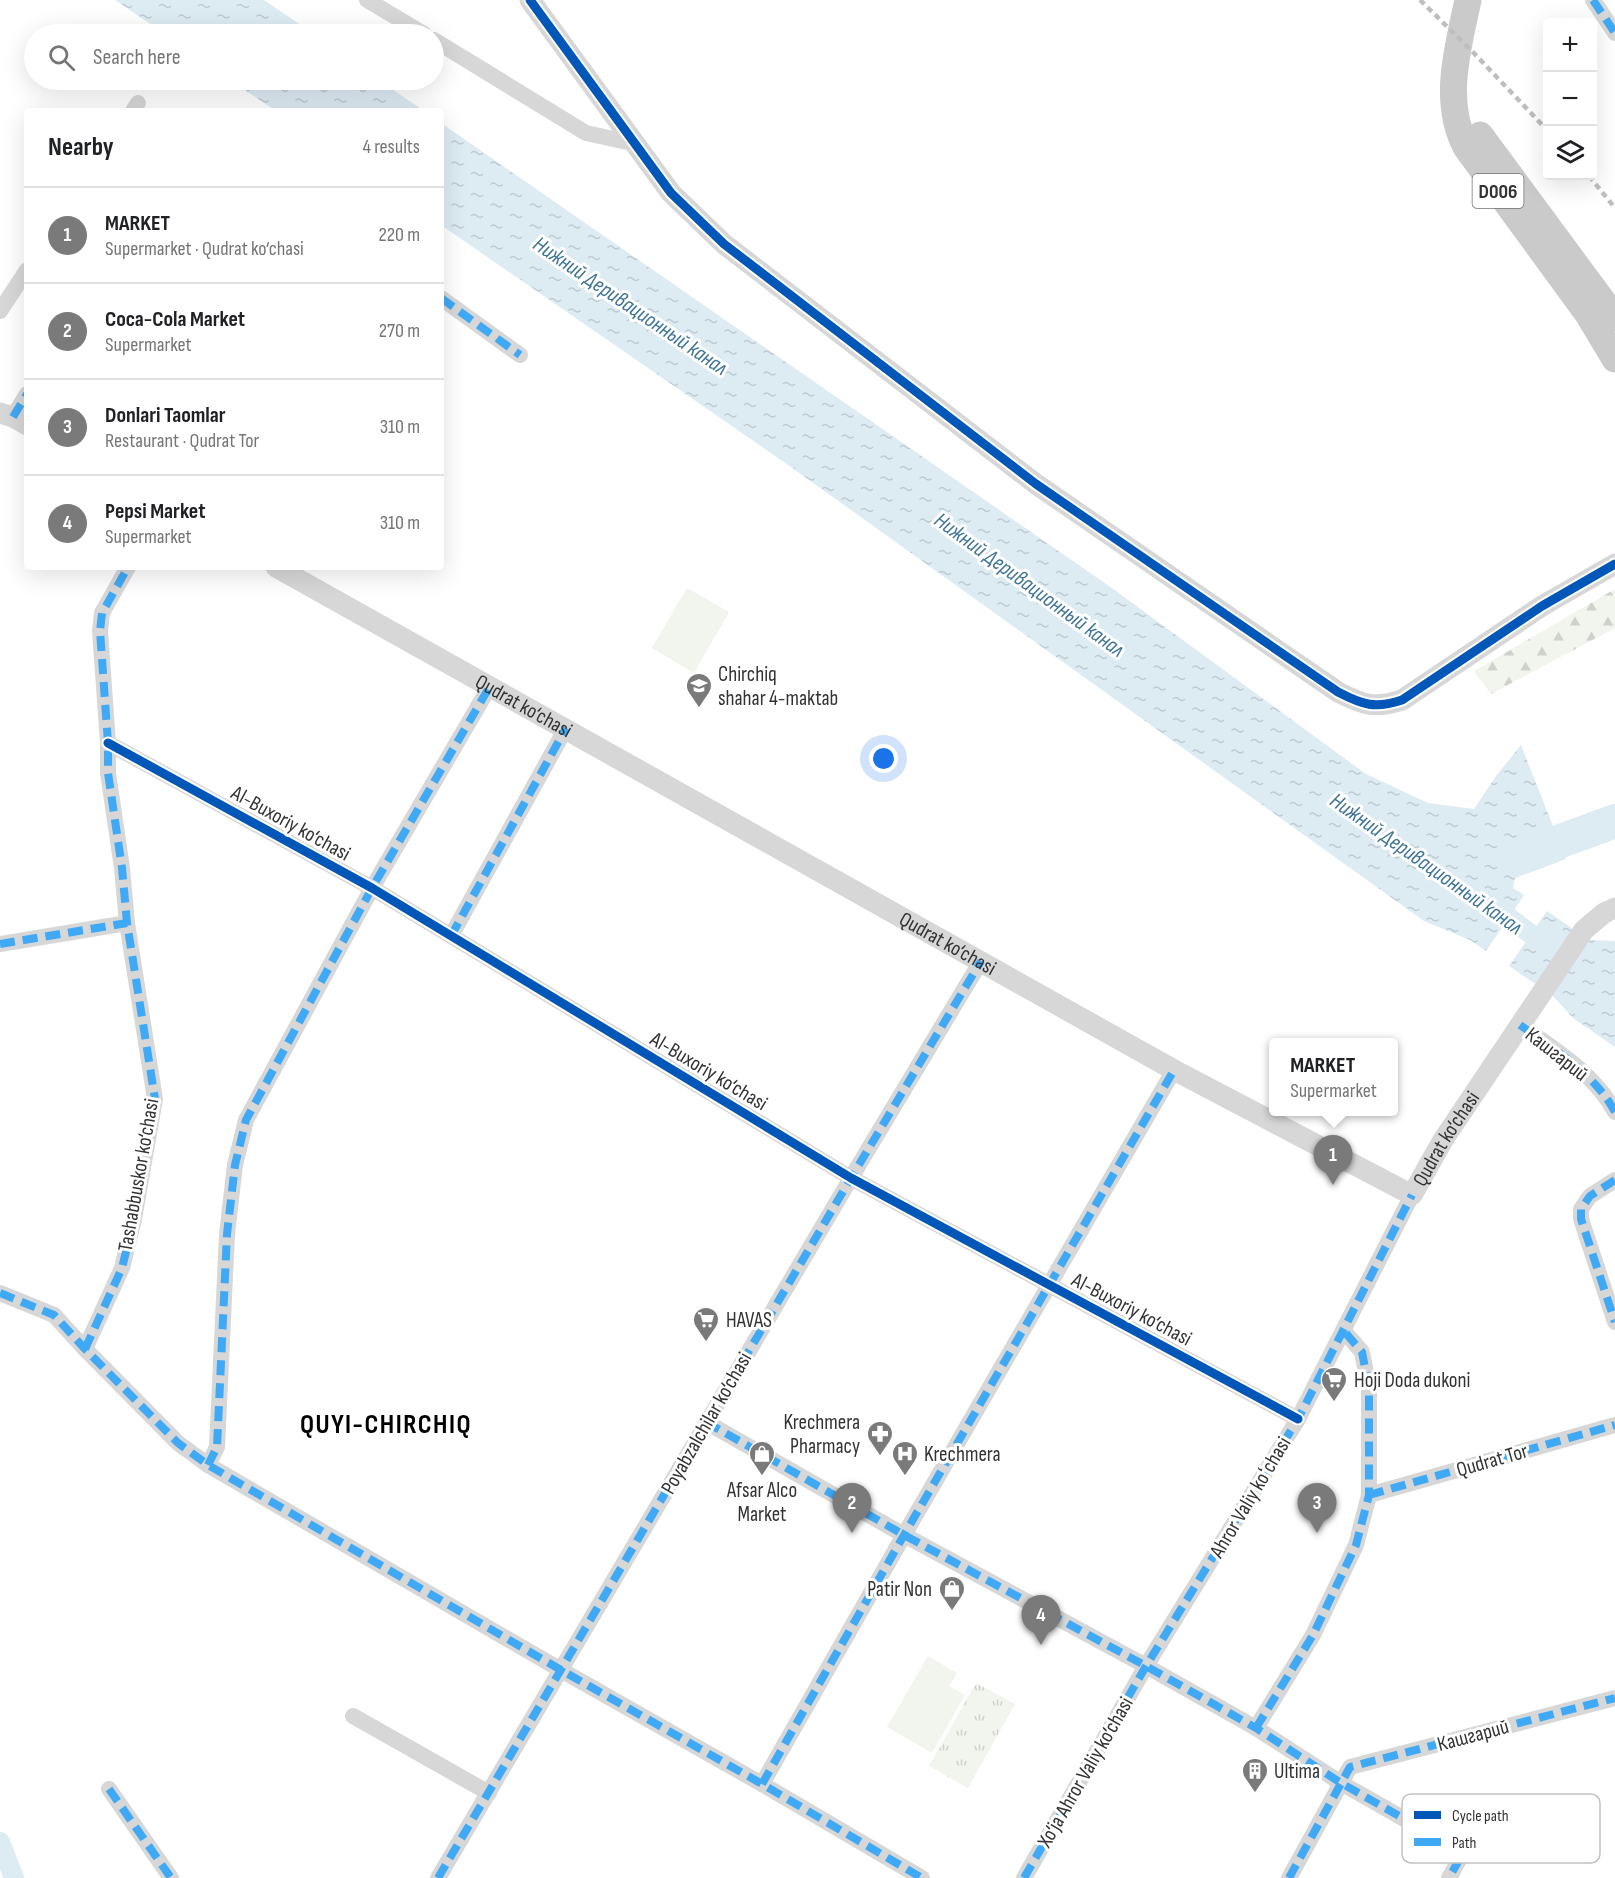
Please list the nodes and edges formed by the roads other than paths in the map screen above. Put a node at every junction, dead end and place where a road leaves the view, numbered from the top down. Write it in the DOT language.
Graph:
graph roads {
  1 [pos="367,0"];
  2 [pos="531,0"];
  3 [pos="1468,0"];
  4 [pos="1481,0"];
  5 [pos="1593,0"];
  6 [pos="407,24"];
  7 [pos="1615,33"];
  8 [pos="444,46"];
  9 [pos="636,144"];
  10 [pos="24,275"];
  11 [pos="444,300"];
  12 [pos="0,311"];
  13 [pos="1615,318"];
  14 [pos="520,355"];
  15 [pos="1615,358"];
  16 [pos="24,399"];
  17 [pos="13,419"];
  18 [pos="1615,564"];
  19 [pos="126,570"];
  20 [pos="281,570"];
  21 [pos="490,686"];
  22 [pos="566,729"];
  23 [pos="108,743"];
  24 [pos="372,888"];
  25 [pos="1615,909"];
  26 [pos="127,923"];
  27 [pos="452,936"];
  28 [pos="0,944"];
  29 [pos="981,961"];
  30 [pos="1520,1025"];
  31 [pos="1174,1070"];
  32 [pos="1615,1112"];
  33 [pos="850,1178"];
  34 [pos="1615,1180"];
  35 [pos="1412,1195"];
  36 [pos="1049,1285"];
  37 [pos="0,1293"];
  38 [pos="1615,1322"];
  39 [pos="1344,1331"];
  40 [pos="85,1349"];
  41 [pos="1298,1419"];
  42 [pos="706,1422"];
  43 [pos="1615,1425"];
  44 [pos="208,1465"];
  45 [pos="1369,1495"];
  46 [pos="903,1535"];
  47 [pos="1146,1666"];
  48 [pos="561,1671"];
  49 [pos="1615,1698"];
  50 [pos="354,1716"];
  51 [pos="1256,1728"];
  52 [pos="1341,1783"];
  53 [pos="762,1784"];
  54 [pos="109,1789"];
  55 [pos="489,1793"];
  56 [pos="1402,1818"];
  57 [pos="1457,1863"];
  58 [pos="171,1878"];
  59 [pos="438,1878"];
  60 [pos="922,1878"];
  61 [pos="1024,1878"];
  62 [pos="1288,1878"];
  63 [pos="1449,1878"];
  1 -- 6 [label="street"];
  2 -- 9 [label="street"];
  3 -- 15 [label="main road, D006"];
  4 -- 13 [label="main road, D006"];
  5 -- 7 [label="street"];
  8 -- 9 [label="street"];
  9 -- 18 [label="street"];
  10 -- 12 [label="street"];
  11 -- 14 [label="street"];
  16 -- 17 [label="street"];
  19 -- 23 [label="street"];
  20 -- 21 [label="street, Qudrat ko‘chasi"];
  21 -- 22 [label="street, Qudrat ko‘chasi"];
  21 -- 24 [label="street"];
  22 -- 27 [label="street"];
  22 -- 29 [label="street, Qudrat ko‘chasi"];
  23 -- 24 [label="street, Al-Buxoriy ko‘chasi"];
  23 -- 26 [label="street, Tashabbuskor ko‘chasi"];
  24 -- 27 [label="street, Al-Buxoriy ko‘chasi"];
  24 -- 44 [label="street"];
  25 -- 30 [label="street, Qudrat ko‘chasi"];
  26 -- 28 [label="street"];
  26 -- 40 [label="street, Tashabbuskor ko‘chasi"];
  27 -- 33 [label="street, Al-Buxoriy ko‘chasi"];
  29 -- 31 [label="street, Qudrat ko‘chasi"];
  29 -- 33 [label="street, Poyabzalchilar ko‘chasi"];
  30 -- 32 [label="street, Кашгарий"];
  30 -- 35 [label="street, Qudrat ko‘chasi"];
  31 -- 35 [label="street, Qudrat ko‘chasi"];
  31 -- 36 [label="street"];
  33 -- 36 [label="street, Al-Buxoriy ko‘chasi"];
  33 -- 42 [label="street, Poyabzalchilar ko‘chasi"];
  34 -- 38 [label="street"];
  35 -- 39 [label="street, Ahror Valiy koʻchasi"];
  36 -- 41 [label="street, Al-Buxoriy ko‘chasi"];
  36 -- 46 [label="street"];
  37 -- 40 [label="street"];
  39 -- 41 [label="street, Ahror Valiy koʻchasi"];
  39 -- 45 [label="street"];
  40 -- 44 [label="street"];
  41 -- 47 [label="street, Ahror Valiy koʻchasi"];
  42 -- 46 [label="street"];
  42 -- 48 [label="street, Poyabzalchilar ko‘chasi"];
  43 -- 45 [label="street, Qudrat Tor"];
  44 -- 48 [label="street"];
  45 -- 51 [label="street"];
  46 -- 47 [label="street"];
  46 -- 53 [label="street"];
  47 -- 51 [label="street"];
  47 -- 61 [label="street, Xo‘ja Ahror Valiy ko‘chasi"];
  48 -- 53 [label="street"];
  48 -- 55 [label="street, Poyabzalchilar ko‘chasi"];
  49 -- 52 [label="street, Кашгарий"];
  50 -- 55 [label="street"];
  51 -- 52 [label="street"];
  52 -- 56 [label="street"];
  52 -- 62 [label="street, Кашгарий"];
  53 -- 60 [label="street"];
  54 -- 58 [label="street"];
  55 -- 59 [label="street, Poyabzalchilar ko‘chasi"];
  57 -- 63 [label="street"];
}
